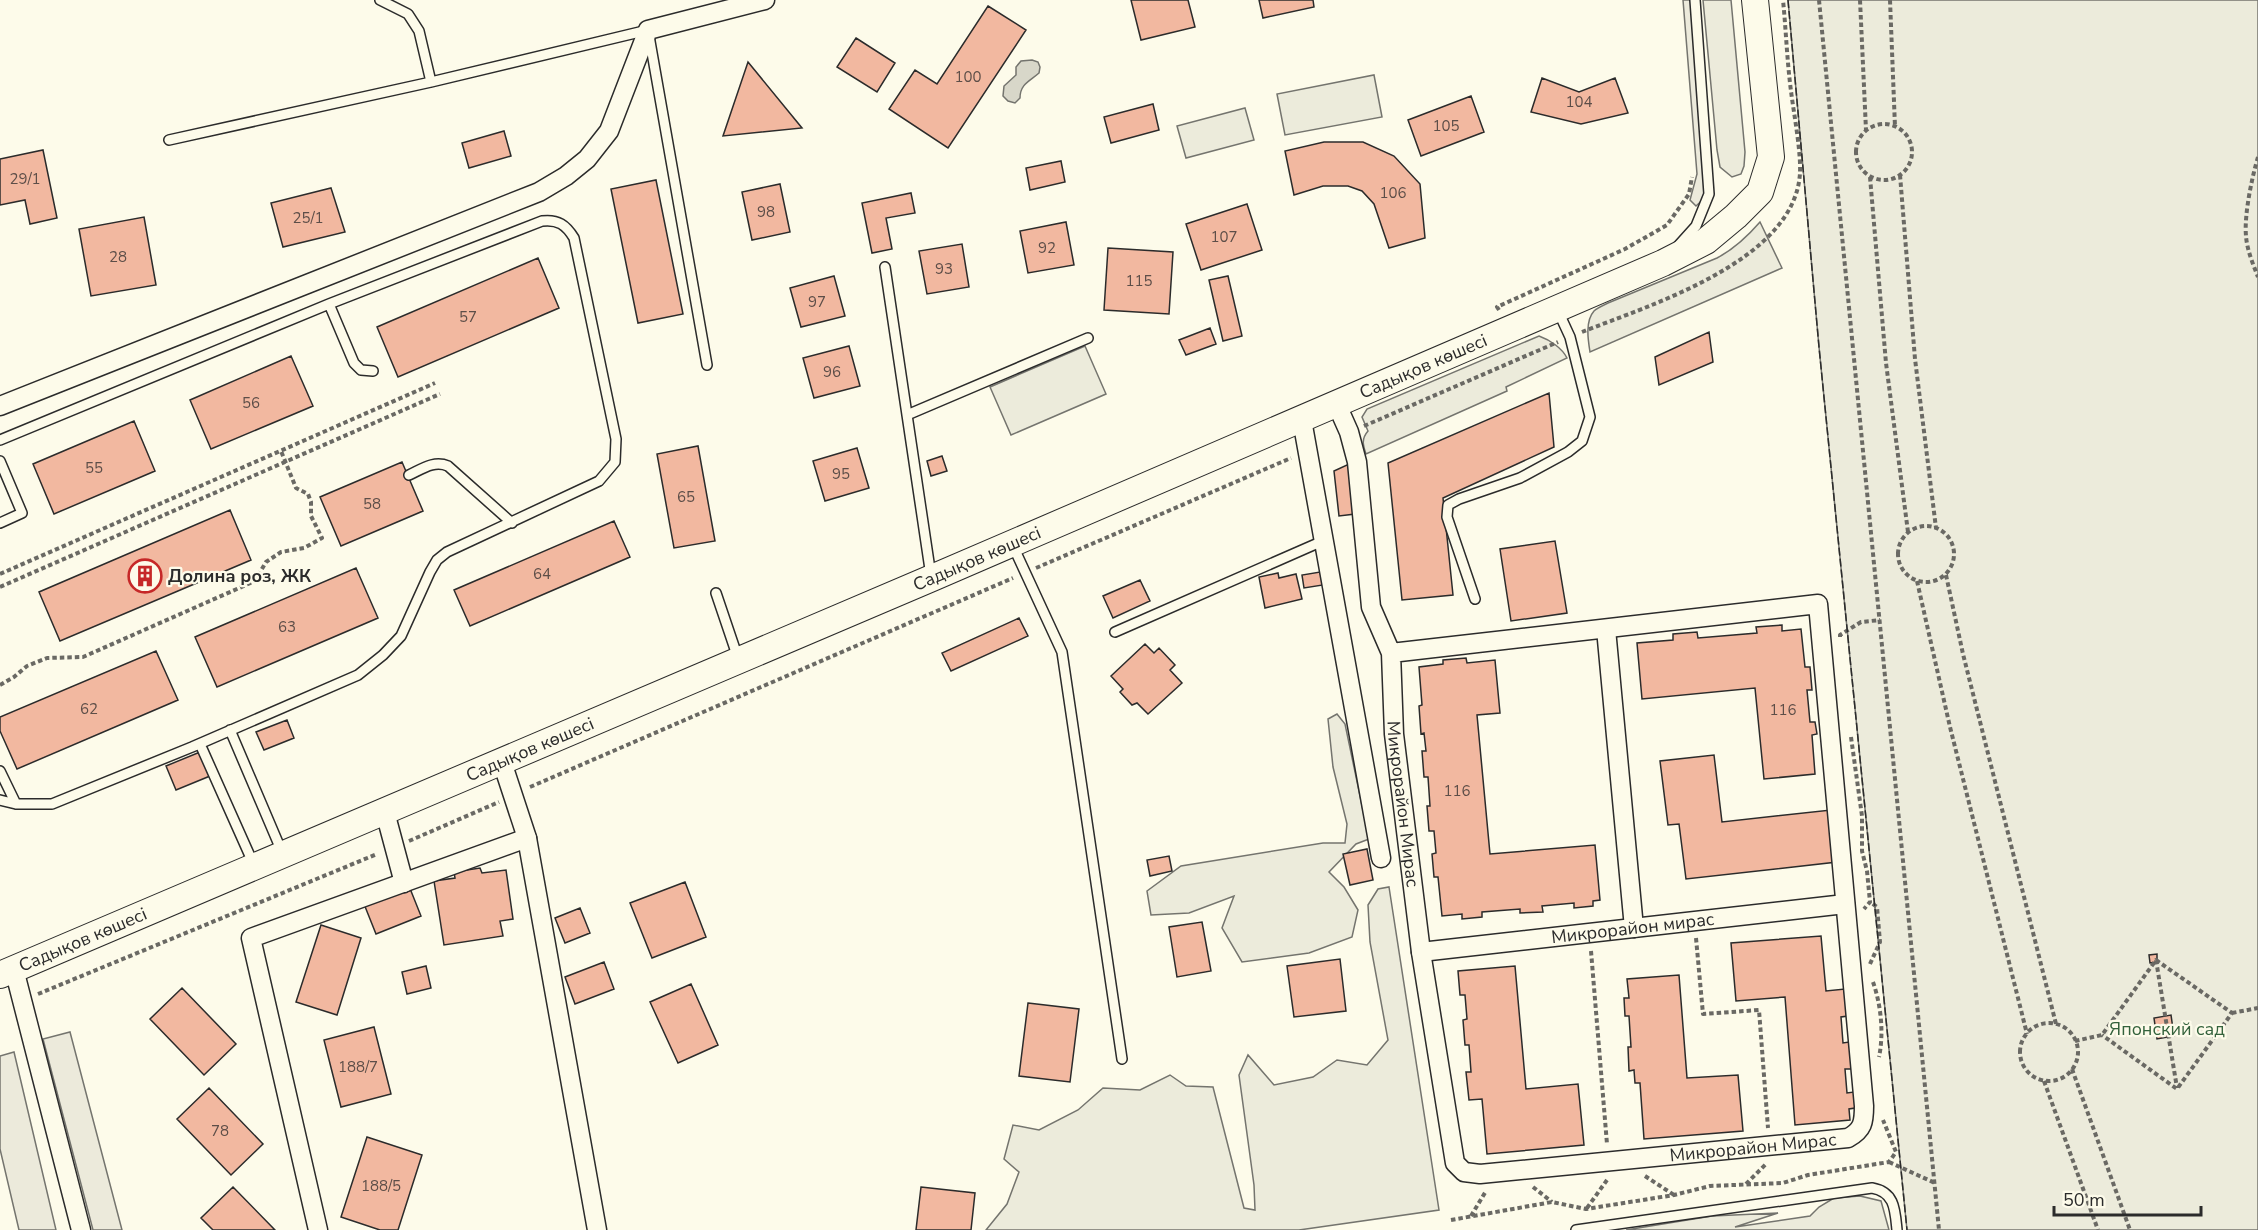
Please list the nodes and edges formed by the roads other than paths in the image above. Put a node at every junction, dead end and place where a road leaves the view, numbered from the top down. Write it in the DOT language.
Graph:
graph roads {
  1 [pos="380,0"];
  2 [pos="765,0"];
  3 [pos="1695,0"];
  4 [pos="1755,0"];
  5 [pos="648,30"];
  6 [pos="431,82"];
  7 [pos="169,140"];
  8 [pos="1663,263"];
  9 [pos="885,267"];
  10 [pos="329,304"];
  11 [pos="1557,309"];
  12 [pos="1088,338"];
  13 [pos="707,364"];
  14 [pos="373,371"];
  15 [pos="1337,405"];
  16 [pos="0,406"];
  17 [pos="907,415"];
  18 [pos="1302,420"];
  19 [pos="0,440"];
  20 [pos="0,461"];
  21 [pos="409,475"];
  22 [pos="0,523"];
  23 [pos="512,523"];
  24 [pos="1325,540"];
  25 [pos="1012,544"];
  26 [pos="932,578"];
  27 [pos="716,593"];
  28 [pos="1475,599"];
  29 [pos="1606,629"];
  30 [pos="1115,632"];
  31 [pos="1391,653"];
  32 [pos="739,661"];
  33 [pos="230,730"];
  34 [pos="200,744"];
  35 [pos="502,762"];
  36 [pos="0,771"];
  37 [pos="0,800"];
  38 [pos="16,804"];
  39 [pos="385,812"];
  40 [pos="527,838"];
  41 [pos="283,855"];
  42 [pos="1381,858"];
  43 [pos="254,867"];
  44 [pos="404,883"];
  45 [pos="1852,909"];
  46 [pos="1634,928"];
  47 [pos="1421,952"];
  48 [pos="7,972"];
  49 [pos="1122,1059"];
  50 [pos="81,1230"];
  51 [pos="318,1230"];
  52 [pos="597,1230"];
  53 [pos="1576,1230"];
  54 [pos="1897,1230"];
  1 -- 6 [label="lane"];
  2 -- 5 [label="street"];
  3 -- 8 [label="lane"];
  4 -- 8 [label="street, Садықов көшесі"];
  5 -- 6 [label="lane"];
  5 -- 13 [label="lane"];
  5 -- 16 [label="street"];
  6 -- 7 [label="lane"];
  8 -- 11 [label="street, Садықов көшесі"];
  9 -- 17 [label="lane"];
  10 -- 14 [label="lane"];
  10 -- 19 [label="lane"];
  10 -- 23 [label="lane"];
  11 -- 15 [label="street, Садықов көшесі"];
  11 -- 28 [label="lane"];
  12 -- 17 [label="lane"];
  15 -- 18 [label="street, Садықов көшесі"];
  15 -- 31 [label="street, Микрорайон Мирас"];
  17 -- 26 [label="lane"];
  18 -- 24 [label="street"];
  18 -- 25 [label="street, Садықов көшесі"];
  20 -- 22 [label="lane"];
  21 -- 23 [label="lane"];
  23 -- 33 [label="lane"];
  24 -- 30 [label="lane"];
  24 -- 42 [label="street"];
  25 -- 26 [label="street, Садықов көшесі"];
  25 -- 49 [label="lane"];
  26 -- 32 [label="street, Садықов көшесі"];
  27 -- 32 [label="lane"];
  29 -- 31 [label="street, Микрорайон Мирас"];
  29 -- 45 [label="street, Микрорайон Мирас"];
  29 -- 46 [label="street, Микрорайон Мирас"];
  31 -- 47 [label="street, Микрорайон Мирас"];
  32 -- 35 [label="street, Садықов көшесі"];
  33 -- 34 [label="lane"];
  33 -- 41 [label="lane"];
  34 -- 38 [label="lane"];
  34 -- 43 [label="lane"];
  35 -- 39 [label="street, Садықов көшесі"];
  35 -- 40 [label="street"];
  36 -- 38 [label="lane"];
  37 -- 38 [label="lane"];
  39 -- 41 [label="street, Садықов көшесі"];
  39 -- 44 [label="street"];
  40 -- 44 [label="street"];
  40 -- 52 [label="street"];
  41 -- 43 [label="street, Садықов көшесі"];
  43 -- 48 [label="street, Садықов көшесі"];
  44 -- 51 [label="street"];
  45 -- 46 [label="street, Микрорайон мирас"];
  45 -- 47 [label="street, Микрорайон Мирас"];
  46 -- 47 [label="street, Микрорайон мирас"];
  48 -- 50 [label="street"];
  53 -- 54 [label="lane"];
}
